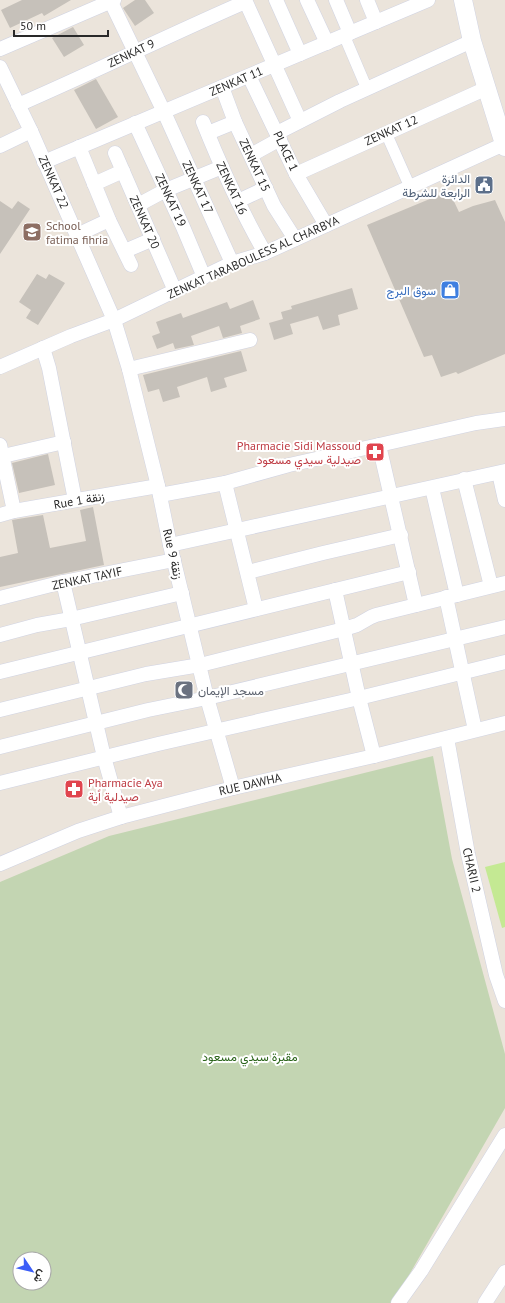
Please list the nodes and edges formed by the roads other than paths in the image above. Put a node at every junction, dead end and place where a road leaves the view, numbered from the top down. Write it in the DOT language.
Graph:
graph roads {
  1 [pos="111,0"];
  2 [pos="276,0"];
  3 [pos="307,0"];
  4 [pos="336,0"];
  5 [pos="367,0"];
  6 [pos="428,0"];
  7 [pos="463,0"];
  8 [pos="245,1"];
  9 [pos="401,5"];
  10 [pos="376,22"];
  11 [pos="347,34"];
  12 [pos="472,41"];
  13 [pos="327,42"];
  14 [pos="0,49"];
  15 [pos="135,51"];
  16 [pos="300,54"];
  17 [pos="274,65"];
  18 [pos="0,67"];
  19 [pos="249,76"];
  20 [pos="222,87"];
  21 [pos="487,88"];
  22 [pos="367,89"];
  23 [pos="18,105"];
  24 [pos="164,112"];
  25 [pos="300,121"];
  26 [pos="235,122"];
  27 [pos="136,123"];
  28 [pos="31,131"];
  29 [pos="386,132"];
  30 [pos="279,136"];
  31 [pos="0,146"];
  32 [pos="505,146"];
  33 [pos="79,147"];
  34 [pos="115,153"];
  35 [pos="250,154"];
  36 [pos="44,162"];
  37 [pos="222,168"];
  38 [pos="123,171"];
  39 [pos="296,174"];
  40 [pos="193,179"];
  41 [pos="94,184"];
  42 [pos="410,187"];
  43 [pos="266,188"];
  44 [pos="166,190"];
  45 [pos="238,201"];
  46 [pos="138,205"];
  47 [pos="109,220"];
  48 [pos="326,225"];
  49 [pos="77,235"];
  50 [pos="153,239"];
  51 [pos="295,239"];
  52 [pos="125,252"];
  53 [pos="265,253"];
  54 [pos="232,263"];
  55 [pos="131,265"];
  56 [pos="204,277"];
  57 [pos="175,290"];
  58 [pos="114,320"];
  59 [pos="250,340"];
  60 [pos="44,348"];
  61 [pos="0,367"];
  62 [pos="129,369"];
  63 [pos="505,419"];
  64 [pos="64,442"];
  65 [pos="379,445"];
  66 [pos="1,450"];
  67 [pos="502,472"];
  68 [pos="464,480"];
  69 [pos="225,483"];
  70 [pos="432,488"];
  71 [pos="159,491"];
  72 [pos="392,497"];
  73 [pos="75,500"];
  74 [pos="505,500"];
  75 [pos="14,511"];
  76 [pos="0,515"];
  77 [pos="236,530"];
  78 [pos="401,535"];
  79 [pos="170,545"];
  80 [pos="174,560"];
  81 [pos="248,572"];
  82 [pos="409,572"];
  83 [pos="63,582"];
  84 [pos="505,583"];
  85 [pos="491,586"];
  86 [pos="335,590"];
  87 [pos="182,593"];
  88 [pos="452,596"];
  89 [pos="0,598"];
  90 [pos="416,605"];
  91 [pos="256,609"];
  92 [pos="71,619"];
  93 [pos="190,626"];
  94 [pos="505,627"];
  95 [pos="344,629"];
  96 [pos="0,635"];
  97 [pos="455,639"];
  98 [pos="79,652"];
  99 [pos="505,662"];
  100 [pos="351,664"];
  101 [pos="200,665"];
  102 [pos="0,672"];
  103 [pos="463,672"];
  104 [pos="87,688"];
  105 [pos="207,698"];
  106 [pos="359,698"];
  107 [pos="0,710"];
  108 [pos="96,723"];
  109 [pos="505,723"];
  110 [pos="475,730"];
  111 [pos="216,731"];
  112 [pos="447,738"];
  113 [pos="0,747"];
  114 [pos="374,756"];
  115 [pos="104,757"];
  116 [pos="0,783"];
  117 [pos="233,788"];
  118 [pos="120,817"];
  119 [pos="0,864"];
  120 [pos="501,974"];
  121 [pos="505,1001"];
  122 [pos="505,1135"];
  123 [pos="505,1272"];
  124 [pos="398,1303"];
  125 [pos="485,1303"];
  1 -- 14 [label="street"];
  1 -- 15 [label="street, ZENKAT 17"];
  2 -- 16 [label="street"];
  3 -- 13 [label="street"];
  4 -- 11 [label="street"];
  5 -- 10 [label="street"];
  6 -- 9 [label="street, ZENKAT 11"];
  7 -- 12 [label="street"];
  8 -- 15 [label="street, ZENKAT 9"];
  8 -- 17 [label="street, ZENKAT 9"];
  9 -- 10 [label="street, ZENKAT 11"];
  10 -- 11 [label="street, ZENKAT 11"];
  11 -- 13 [label="street, ZENKAT 11"];
  11 -- 22 [label="street"];
  12 -- 21 [label="street"];
  12 -- 22 [label="street"];
  13 -- 16 [label="street, ZENKAT 11"];
  15 -- 23 [label="street, ZENKAT 9"];
  15 -- 24 [label="street, ZENKAT 17"];
  16 -- 17 [label="street, ZENKAT 11"];
  17 -- 19 [label="street, ZENKAT 11"];
  17 -- 25 [label="street, ZENKAT 9"];
  18 -- 23 [label="street, ZENKAT 22"];
  19 -- 20 [label="street, ZENKAT 11"];
  19 -- 30 [label="street, PLACE 1"];
  20 -- 24 [label="street, ZENKAT 11"];
  20 -- 26 [label="street, ZENKAT 15"];
  21 -- 29 [label="street, ZENKAT 12"];
  21 -- 32 [label="street"];
  22 -- 25 [label="street"];
  23 -- 28 [label="street, ZENKAT 22"];
  24 -- 27 [label="street, ZENKAT 11"];
  24 -- 40 [label="street, ZENKAT 17"];
  25 -- 30 [label="street"];
  26 -- 35 [label="street, ZENKAT 15"];
  26 -- 37 [label="street, ZENKAT 16"];
  27 -- 33 [label="street, ZENKAT 11"];
  27 -- 44 [label="street, ZENKAT 19"];
  28 -- 31 [label="street"];
  28 -- 36 [label="street, ZENKAT 22"];
  29 -- 39 [label="street, ZENKAT 12"];
  29 -- 42 [label="street"];
  30 -- 35 [label="street"];
  30 -- 39 [label="street, PLACE 1"];
  32 -- 42 [label="street, ZENKAT TARABOULESS AL CHARBYA"];
  33 -- 36 [label="street, ZENKAT 11"];
  33 -- 41 [label="street"];
  34 -- 38 [label="street, ZENKAT 20"];
  35 -- 43 [label="street, ZENKAT 15"];
  36 -- 49 [label="street, ZENKAT 22"];
  37 -- 40 [label="street"];
  37 -- 45 [label="street, ZENKAT 16"];
  38 -- 41 [label="street"];
  38 -- 46 [label="street, ZENKAT 20"];
  39 -- 48 [label="street, PLACE 1"];
  40 -- 44 [label="street"];
  40 -- 54 [label="street, ZENKAT 17"];
  41 -- 47 [label="street"];
  42 -- 48 [label="street, ZENKAT TARABOULESS AL CHARBYA"];
  43 -- 45 [label="street"];
  43 -- 51 [label="street, ZENKAT 15"];
  44 -- 46 [label="street"];
  44 -- 56 [label="street, ZENKAT 19"];
  45 -- 53 [label="street, ZENKAT 16"];
  46 -- 50 [label="street, ZENKAT 20"];
  47 -- 49 [label="street"];
  47 -- 52 [label="street"];
  48 -- 51 [label="street, ZENKAT TARABOULESS AL CHARBYA"];
  49 -- 58 [label="street, ZENKAT 22"];
  50 -- 52 [label="street"];
  50 -- 57 [label="street, ZENKAT 20"];
  51 -- 53 [label="street, ZENKAT TARABOULESS AL CHARBYA"];
  52 -- 55 [label="street"];
  53 -- 54 [label="street, ZENKAT TARABOULESS AL CHARBYA"];
  54 -- 56 [label="street, ZENKAT TARABOULESS AL CHARBYA"];
  56 -- 57 [label="street, ZENKAT TARABOULESS AL CHARBYA"];
  57 -- 58 [label="street, ZENKAT TARABOULESS AL CHARBYA"];
  58 -- 60 [label="street, ZENKAT TARABOULESS AL CHARBYA"];
  58 -- 62 [label="street, Rue 9 زنقة"];
  59 -- 62 [label="street"];
  60 -- 61 [label="street, ZENKAT TARABOULESS AL CHARBYA"];
  60 -- 64 [label="street"];
  62 -- 71 [label="street, Rue 9 زنقة"];
  63 -- 65 [label="street, Rue 1 زنقة"];
  64 -- 66 [label="street"];
  64 -- 73 [label="street"];
  65 -- 69 [label="street, Rue 1 زنقة"];
  65 -- 72 [label="street"];
  66 -- 75 [label="street"];
  67 -- 68 [label="street"];
  67 -- 74 [label="street"];
  68 -- 70 [label="street"];
  68 -- 85 [label="street"];
  69 -- 71 [label="street, Rue 1 زنقة"];
  69 -- 77 [label="street"];
  70 -- 72 [label="street"];
  70 -- 88 [label="street"];
  71 -- 73 [label="street, Rue 1 زنقة"];
  71 -- 79 [label="street, Rue 9 زنقة"];
  72 -- 77 [label="street"];
  72 -- 78 [label="street"];
  73 -- 75 [label="street, Rue 1 زنقة"];
  75 -- 76 [label="street, Rue 1 زنقة"];
  77 -- 79 [label="street"];
  77 -- 81 [label="street"];
  78 -- 81 [label="street"];
  78 -- 82 [label="street"];
  79 -- 80 [label="street, Rue 9 زنقة"];
  80 -- 83 [label="street, ZENKAT TAYIF"];
  80 -- 87 [label="street, Rue 9 زنقة"];
  81 -- 91 [label="street"];
  82 -- 86 [label="street"];
  82 -- 90 [label="street"];
  83 -- 89 [label="street, ZENKAT TAYIF"];
  83 -- 92 [label="street"];
  84 -- 85 [label="street"];
  85 -- 88 [label="street"];
  86 -- 91 [label="street"];
  86 -- 95 [label="street"];
  87 -- 92 [label="street"];
  87 -- 93 [label="street, Rue 9 زنقة"];
  88 -- 90 [label="street"];
  88 -- 97 [label="street"];
  90 -- 95 [label="street"];
  91 -- 93 [label="street"];
  92 -- 96 [label="street"];
  92 -- 98 [label="street"];
  93 -- 98 [label="street"];
  93 -- 101 [label="street, Rue 9 زنقة"];
  94 -- 97 [label="street"];
  95 -- 100 [label="street"];
  95 -- 101 [label="street"];
  97 -- 100 [label="street"];
  97 -- 103 [label="street"];
  98 -- 102 [label="street"];
  98 -- 104 [label="street"];
  99 -- 103 [label="street"];
  100 -- 105 [label="street"];
  100 -- 106 [label="street"];
  101 -- 104 [label="street"];
  101 -- 105 [label="street, Rue 9 زنقة"];
  103 -- 106 [label="street"];
  103 -- 110 [label="street"];
  104 -- 107 [label="street"];
  104 -- 108 [label="street"];
  105 -- 108 [label="street"];
  105 -- 111 [label="street, Rue 9 زنقة"];
  106 -- 111 [label="street"];
  106 -- 114 [label="street"];
  108 -- 113 [label="street"];
  108 -- 115 [label="street"];
  109 -- 110 [label="street, RUE DAWHA"];
  110 -- 112 [label="street, RUE DAWHA"];
  111 -- 115 [label="street"];
  111 -- 117 [label="street, Rue 9 زنقة"];
  112 -- 114 [label="street, RUE DAWHA"];
  112 -- 120 [label="street, CHARII 2"];
  114 -- 117 [label="street, RUE DAWHA"];
  115 -- 116 [label="street"];
  115 -- 118 [label="street"];
  117 -- 118 [label="street, RUE DAWHA"];
  118 -- 119 [label="street, RUE DAWHA"];
  120 -- 121 [label="street, CHARII 2"];
  122 -- 124 [label="street"];
  123 -- 125 [label="street"];
}
